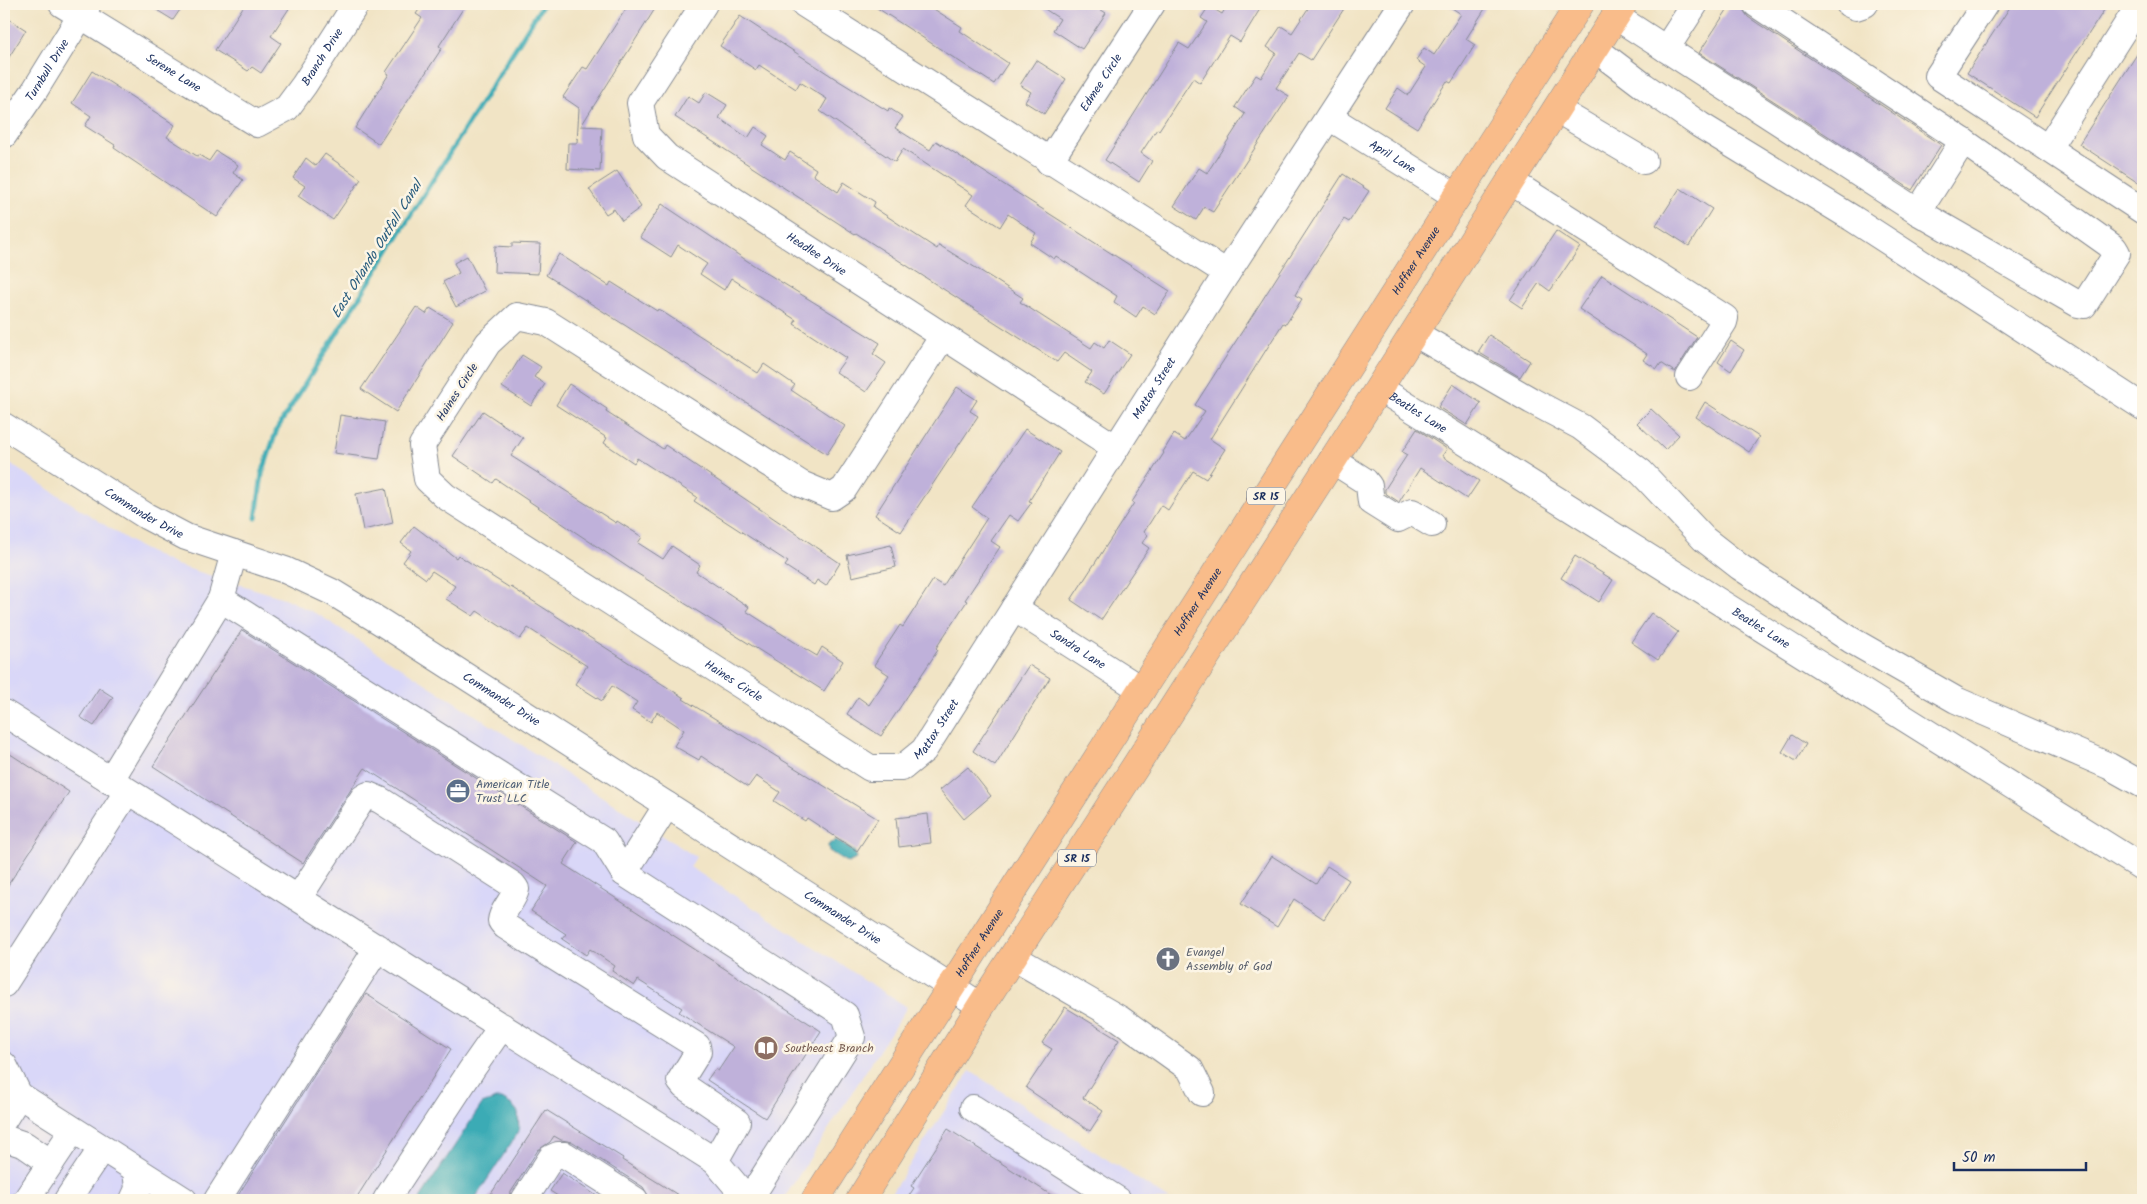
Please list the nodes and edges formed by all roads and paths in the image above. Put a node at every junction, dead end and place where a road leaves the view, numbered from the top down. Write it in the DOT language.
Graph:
graph roads {
  1 [pos="356,4"];
  2 [pos="704,4"];
  3 [pos="804,4"];
  4 [pos="1152,4"];
  5 [pos="1402,4"];
  6 [pos="1580,4"];
  7 [pos="1588,4"];
  8 [pos="1695,4"];
  9 [pos="1756,4"];
  10 [pos="1849,4"];
  11 [pos="1865,4"];
  12 [pos="1985,4"];
  13 [pos="2140,4"];
  14 [pos="77,8"];
  15 [pos="1618,10"];
  16 [pos="1594,48"];
  17 [pos="1666,49"];
  18 [pos="287,108"];
  19 [pos="1556,109"];
  20 [pos="1329,116"];
  21 [pos="4,135"];
  22 [pos="1963,141"];
  23 [pos="2048,148"];
  24 [pos="1644,161"];
  25 [pos="1049,162"];
  26 [pos="1510,181"];
  27 [pos="1457,197"];
  28 [pos="2143,211"];
  29 [pos="1918,212"];
  30 [pos="1227,273"];
  31 [pos="1414,333"];
  32 [pos="943,336"];
  33 [pos="1688,377"];
  34 [pos="1379,388"];
  35 [pos="2143,407"];
  36 [pos="4,426"];
  37 [pos="1116,448"];
  38 [pos="1332,460"];
  39 [pos="1432,524"];
  40 [pos="234,553"];
  41 [pos="221,599"];
  42 [pos="1014,608"];
  43 [pos="1142,690"];
  44 [pos="4,713"];
  45 [pos="902,768"];
  46 [pos="2143,785"];
  47 [pos="119,787"];
  48 [pos="667,806"];
  49 [pos="2143,868"];
  50 [pos="624,873"];
  51 [pos="297,897"];
  52 [pos="378,947"];
  53 [pos="1013,958"];
  54 [pos="4,984"];
  55 [pos="951,988"];
  56 [pos="982,1006"];
  57 [pos="502,1026"];
  58 [pos="4,1065"];
  59 [pos="1202,1093"];
  60 [pos="19,1095"];
  61 [pos="973,1108"];
  62 [pos="4,1119"];
  63 [pos="73,1130"];
  64 [pos="4,1138"];
  65 [pos="102,1148"];
  66 [pos="715,1161"];
  67 [pos="51,1163"];
  68 [pos="136,1170"];
  69 [pos="534,1197"];
  70 [pos="135,1199"];
  71 [pos="1112,1199"];
  72 [pos="26,1200"];
  73 [pos="67,1200"];
  74 [pos="184,1200"];
  75 [pos="217,1200"];
  76 [pos="386,1200"];
  77 [pos="635,1200"];
  78 [pos="748,1200"];
  79 [pos="815,1200"];
  80 [pos="860,1200"];
  1 -- 18 [label="street, Branch Drive"];
  2 -- 32 [label="street, Headlee Drive"];
  3 -- 25 [label="street"];
  4 -- 25 [label="street, Edmee Circle"];
  5 -- 20 [label="street, Mattox Street"];
  6 -- 27 [label="main road, Hoffner Avenue / SR 15"];
  7 -- 26 [label="main road"];
  8 -- 17 [label="street"];
  9 -- 22 [label="street"];
  10 -- 11 [label="street"];
  12 -- 23 [label="street"];
  13 -- 23 [label="street"];
  14 -- 18 [label="street, Serene Lane"];
  14 -- 21 [label="street, Turnbull Drive"];
  15 -- 16 [label="main road, SR 15"];
  15 -- 17 [label="street"];
  16 -- 19 [label="main road, SR 15"];
  16 -- 35 [label="street"];
  17 -- 29 [label="street"];
  19 -- 24 [label="street"];
  19 -- 26 [label="main road, SR 15"];
  20 -- 27 [label="street, April Lane"];
  20 -- 30 [label="street, Mattox Street"];
  22 -- 29 [label="street"];
  22 -- 29 [label="street"];
  23 -- 28 [label="street"];
  25 -- 30 [label="street"];
  26 -- 31 [label="main road, SR 15"];
  26 -- 33 [label="street"];
  27 -- 34 [label="main road"];
  27 -- 43 [label="main road, Hoffner Avenue / SR 15"];
  30 -- 37 [label="street, Mattox Street"];
  31 -- 34 [label="main road, SR 15"];
  31 -- 46 [label="street"];
  32 -- 37 [label="street, Headlee Drive"];
  32 -- 45 [label="street, Haines Circle"];
  34 -- 38 [label="main road, SR 15"];
  34 -- 49 [label="street, Beatles Lane"];
  36 -- 40 [label="street, Commander Drive"];
  37 -- 42 [label="street, Mattox Street"];
  38 -- 39 [label="street"];
  38 -- 53 [label="main road, SR 15"];
  40 -- 41 [label="street"];
  40 -- 48 [label="street, Commander Drive"];
  41 -- 47 [label="street"];
  41 -- 50 [label="street"];
  42 -- 43 [label="street, Sandra Lane"];
  42 -- 45 [label="street, Mattox Street"];
  43 -- 55 [label="main road, Hoffner Avenue / SR 15"];
  44 -- 47 [label="street"];
  47 -- 51 [label="street"];
  47 -- 54 [label="street"];
  48 -- 50 [label="street"];
  48 -- 55 [label="street, Commander Drive"];
  50 -- 78 [label="street"];
  51 -- 52 [label="street"];
  51 -- 66 [label="street"];
  52 -- 57 [label="street"];
  52 -- 75 [label="street"];
  53 -- 56 [label="main road, SR 15"];
  53 -- 59 [label="street"];
  55 -- 56 [label="street, Commander Drive"];
  55 -- 79 [label="main road, Hoffner Avenue / SR 15"];
  56 -- 80 [label="main road, SR 15"];
  57 -- 66 [label="street"];
  57 -- 76 [label="street"];
  58 -- 60 [label="street"];
  60 -- 62 [label="street"];
  60 -- 63 [label="street"];
  61 -- 71 [label="street"];
  63 -- 65 [label="street"];
  63 -- 67 [label="street"];
  64 -- 67 [label="street"];
  65 -- 68 [label="street"];
  65 -- 73 [label="street"];
  66 -- 78 [label="street"];
  67 -- 72 [label="street"];
  68 -- 70 [label="street"];
  68 -- 74 [label="street"];
  69 -- 77 [label="street"];
}
